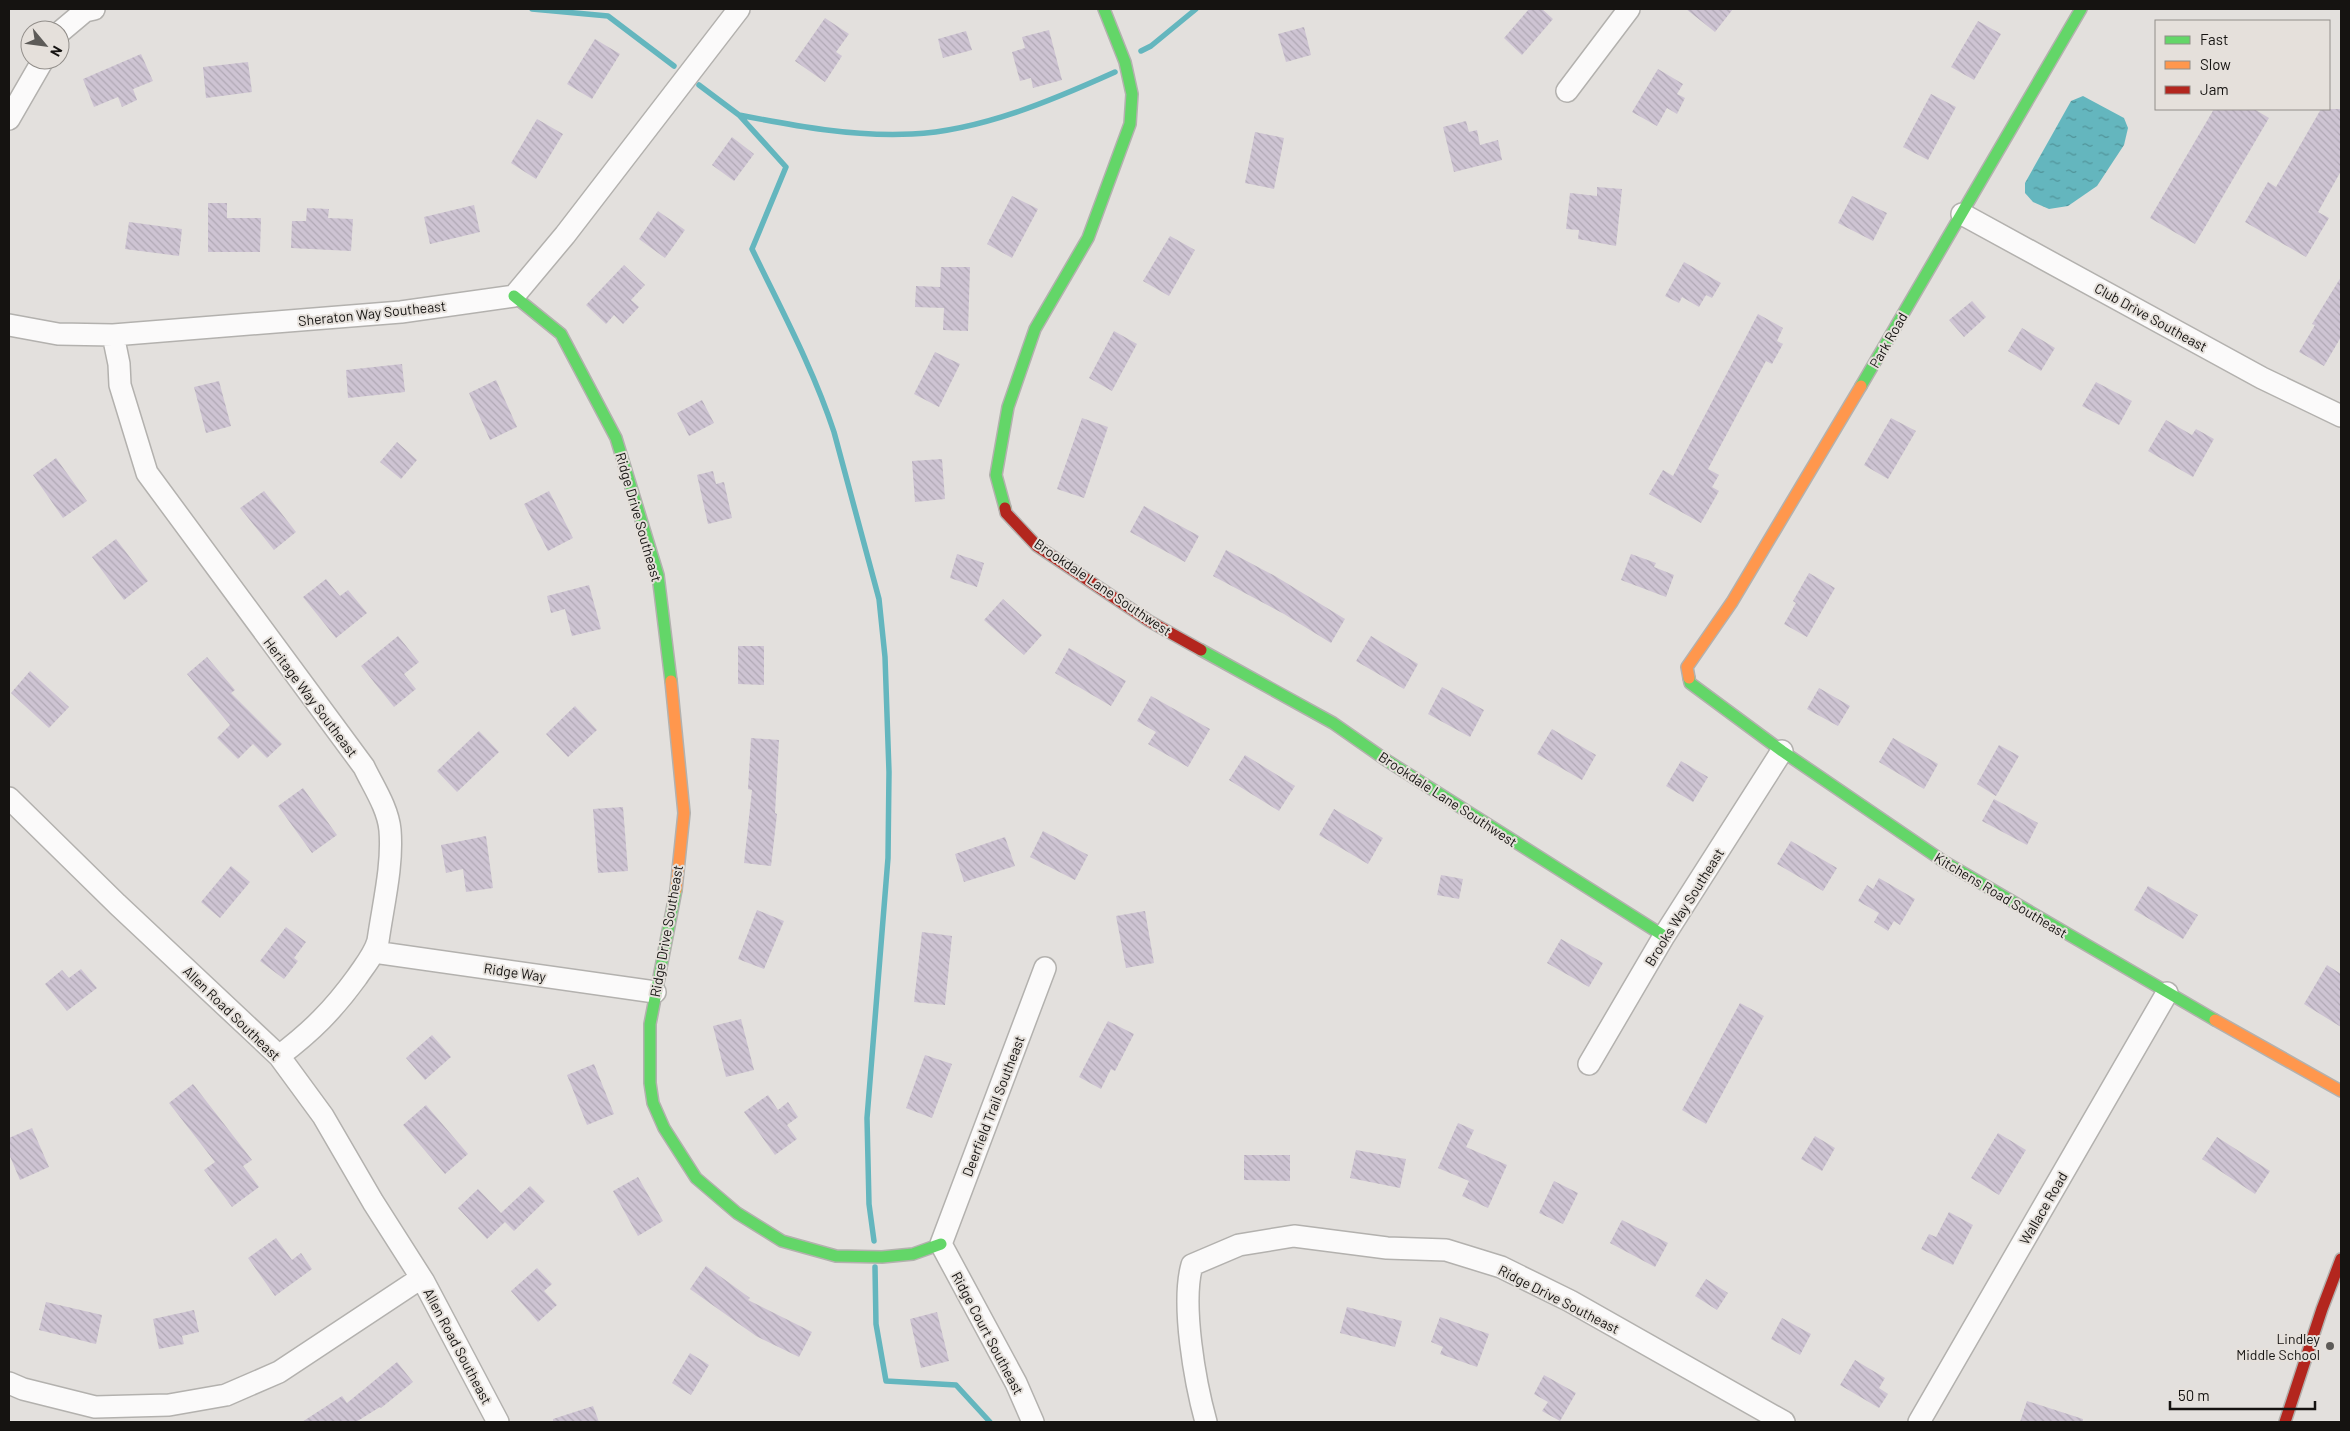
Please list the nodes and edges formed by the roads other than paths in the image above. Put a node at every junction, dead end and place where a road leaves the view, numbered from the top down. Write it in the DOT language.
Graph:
graph roads {
  1 [pos="94,9"];
  2 [pos="739,9"];
  3 [pos="1104,9"];
  4 [pos="1628,9"];
  5 [pos="2081,9"];
  6 [pos="70,24"];
  7 [pos="38,70"];
  8 [pos="1567,91"];
  9 [pos="9,119"];
  10 [pos="1962,214"];
  11 [pos="514,296"];
  12 [pos="9,325"];
  13 [pos="113,335"];
  14 [pos="2341,416"];
  15 [pos="1687,667"];
  16 [pos="1782,751"];
  17 [pos="9,798"];
  18 [pos="1664,936"];
  19 [pos="374,952"];
  20 [pos="1045,968"];
  21 [pos="656,992"];
  22 [pos="2167,993"];
  23 [pos="279,1056"];
  24 [pos="1589,1064"];
  25 [pos="2341,1091"];
  26 [pos="941,1244"];
  27 [pos="2341,1259"];
  28 [pos="422,1278"];
  29 [pos="9,1383"];
  30 [pos="498,1422"];
  31 [pos="1034,1422"];
  32 [pos="1206,1422"];
  33 [pos="1784,1422"];
  34 [pos="1919,1422"];
  35 [pos="2284,1422"];
  1 -- 6 [label="street"];
  2 -- 11 [label="street"];
  3 -- 18 [label="street, Brookdale Lane Southwest"];
  4 -- 8 [label="street"];
  5 -- 10 [label="street, Park Road"];
  7 -- 9 [label="street"];
  10 -- 14 [label="street, Club Drive Southeast"];
  10 -- 15 [label="street, Park Road"];
  11 -- 13 [label="street, Sheraton Way Southeast"];
  11 -- 21 [label="street, Ridge Drive Southeast"];
  12 -- 13 [label="street, Sheraton Way Southeast"];
  13 -- 19 [label="street, Heritage Way Southeast"];
  15 -- 16 [label="street, Kitchens Road Southeast"];
  16 -- 18 [label="street, Brooks Way Southeast"];
  16 -- 22 [label="street, Kitchens Road Southeast"];
  17 -- 23 [label="street, Allen Road Southeast"];
  18 -- 24 [label="street, Brooks Way Southeast"];
  19 -- 21 [label="street, Ridge Way"];
  19 -- 23 [label="street, Heritage Way Southeast"];
  20 -- 26 [label="street, Deerfield Trail Southeast"];
  21 -- 26 [label="street, Ridge Drive Southeast"];
  22 -- 25 [label="street, Kitchens Road Southeast"];
  22 -- 34 [label="street, Wallace Road"];
  23 -- 28 [label="street, Allen Road Southeast"];
  26 -- 31 [label="street, Ridge Court Southeast"];
  27 -- 35 [label="street"];
  28 -- 29 [label="street"];
  28 -- 30 [label="street, Allen Road Southeast"];
  32 -- 33 [label="street, Ridge Drive Southeast"];
}
